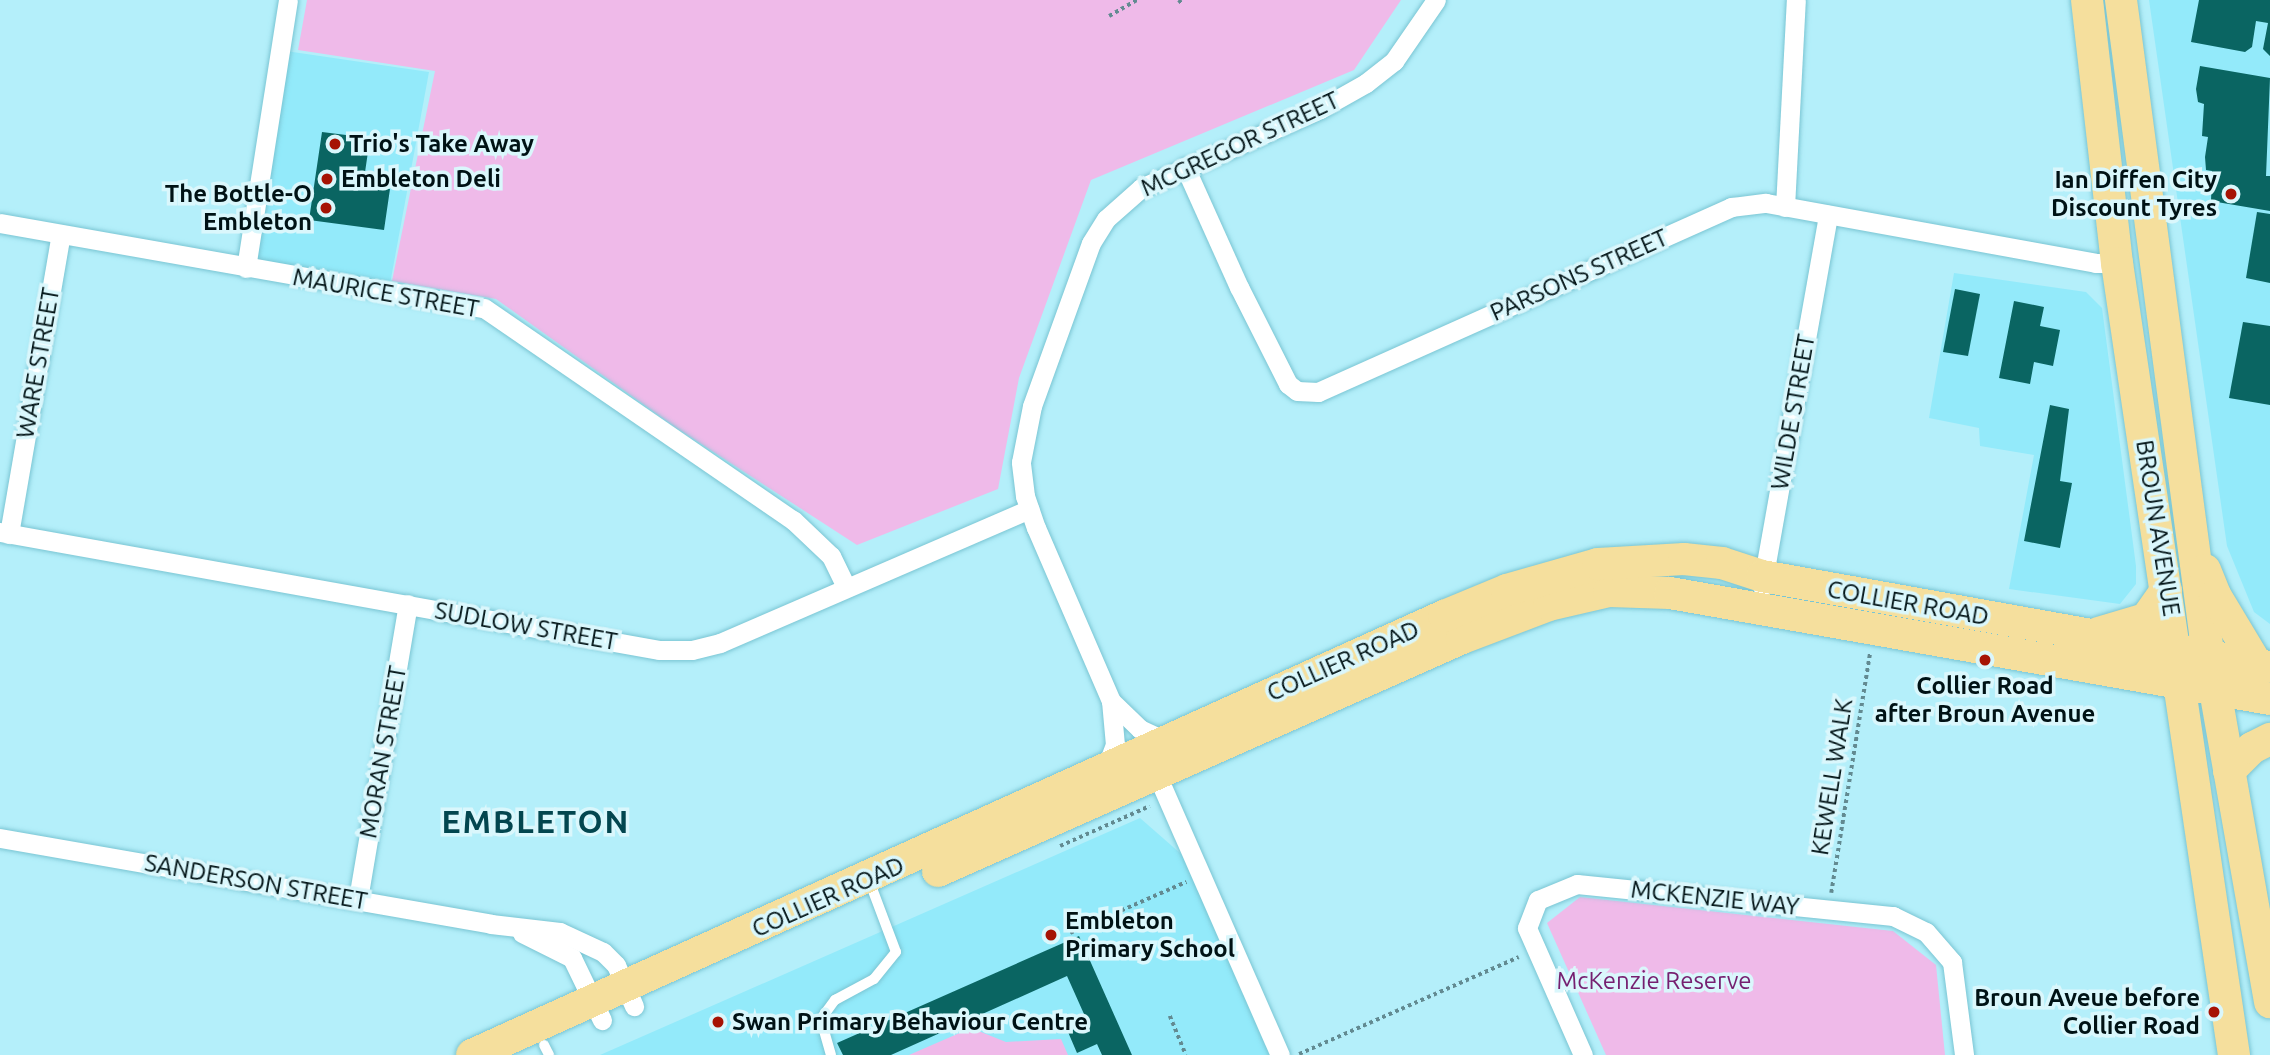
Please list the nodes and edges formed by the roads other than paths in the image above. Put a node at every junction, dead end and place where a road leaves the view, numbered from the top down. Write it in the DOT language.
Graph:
graph roads {
  1 [pos="288,0"];
  2 [pos="1436,0"];
  3 [pos="1796,0"];
  4 [pos="2087,0"];
  5 [pos="2121,0"];
  6 [pos="1185,167"];
  7 [pos="1784,207"];
  8 [pos="1828,215"];
  9 [pos="0,223"];
  10 [pos="61,234"];
  11 [pos="2117,263"];
  12 [pos="246,268"];
  13 [pos="1029,509"];
  14 [pos="2190,529"];
  15 [pos="4,533"];
  16 [pos="1762,576"];
  17 [pos="846,587"];
  18 [pos="2166,590"];
  19 [pos="408,604"];
  20 [pos="1762,608"];
  21 [pos="2090,637"];
  22 [pos="2177,652"];
  23 [pos="2210,658"];
  24 [pos="2264,666"];
  25 [pos="2181,684"];
  26 [pos="2217,689"];
  27 [pos="2270,699"];
  28 [pos="1111,701"];
  29 [pos="2270,739"];
  30 [pos="1166,741"];
  31 [pos="1106,768"];
  32 [pos="2230,771"];
  33 [pos="1157,775"];
  34 [pos="0,838"];
  35 [pos="873,888"];
  36 [pos="358,900"];
  37 [pos="512,928"];
  38 [pos="630,996"];
  39 [pos="2270,1002"];
  40 [pos="598,1010"];
  41 [pos="537,1052"];
  42 [pos="472,1055"];
  43 [pos="831,1055"];
  44 [pos="1280,1055"];
  45 [pos="1583,1055"];
  46 [pos="1964,1055"];
  47 [pos="2234,1055"];
  1 -- 12 [label="street"];
  2 -- 6 [label="street, MCGREGOR STREET"];
  3 -- 7 [label="street"];
  4 -- 11 [label="main road, BROUN AVENUE"];
  5 -- 14 [label="main road, BROUN AVENUE"];
  6 -- 7 [label="street, PARSONS STREET"];
  6 -- 13 [label="street, MCGREGOR STREET"];
  7 -- 8 [label="street, PARSONS STREET"];
  8 -- 11 [label="street, PARSONS STREET"];
  8 -- 16 [label="street, WILDE STREET"];
  9 -- 10 [label="street, MAURICE STREET"];
  10 -- 12 [label="street, MAURICE STREET"];
  10 -- 15 [label="street, WARE STREET"];
  11 -- 18 [label="main road, BROUN AVENUE"];
  12 -- 17 [label="street, MAURICE STREET"];
  13 -- 17 [label="street, SUDLOW STREET"];
  13 -- 28 [label="street, MCGREGOR STREET"];
  14 -- 23 [label="main road, BROUN AVENUE"];
  14 -- 24 [label="main road"];
  15 -- 19 [label="street, SUDLOW STREET"];
  16 -- 20 [label="street, WILDE STREET"];
  16 -- 21 [label="main road, COLLIER ROAD"];
  16 -- 30 [label="main road, COLLIER ROAD"];
  17 -- 19 [label="street, SUDLOW STREET"];
  18 -- 21 [label="main road"];
  18 -- 22 [label="main road, BROUN AVENUE"];
  19 -- 36 [label="street, MORAN STREET"];
  20 -- 25 [label="main road, COLLIER ROAD"];
  20 -- 33 [label="main road, COLLIER ROAD"];
  21 -- 22 [label="main road, COLLIER ROAD"];
  22 -- 23 [label="main road, COLLIER ROAD"];
  22 -- 25 [label="main road, BROUN AVENUE"];
  23 -- 24 [label="main road, COLLIER ROAD"];
  23 -- 26 [label="main road, BROUN AVENUE"];
  25 -- 26 [label="main road, COLLIER ROAD"];
  25 -- 47 [label="main road, BROUN AVENUE"];
  26 -- 27 [label="main road, COLLIER ROAD"];
  26 -- 32 [label="main road, BROUN AVENUE"];
  28 -- 30 [label="street, MCGREGOR STREET"];
  28 -- 31 [label="street, MCGREGOR STREET"];
  29 -- 32 [label="main road"];
  30 -- 31 [label="main road, COLLIER ROAD"];
  31 -- 35 [label="main road, COLLIER ROAD"];
  32 -- 39 [label="main road, BROUN AVENUE"];
  33 -- 35 [label="main road, COLLIER ROAD"];
  33 -- 44 [label="street"];
  34 -- 36 [label="street, SANDERSON STREET"];
  35 -- 38 [label="main road, COLLIER ROAD"];
  35 -- 43 [label="lane"];
  36 -- 37 [label="street, SANDERSON STREET"];
  37 -- 38 [label="street, SANDERSON STREET"];
  37 -- 40 [label="street, SANDERSON STREET"];
  38 -- 40 [label="main road, COLLIER ROAD"];
  40 -- 41 [label="main road, COLLIER ROAD"];
  40 -- 42 [label="main road, COLLIER ROAD"];
  45 -- 46 [label="street, MCKENZIE WAY"];
}
